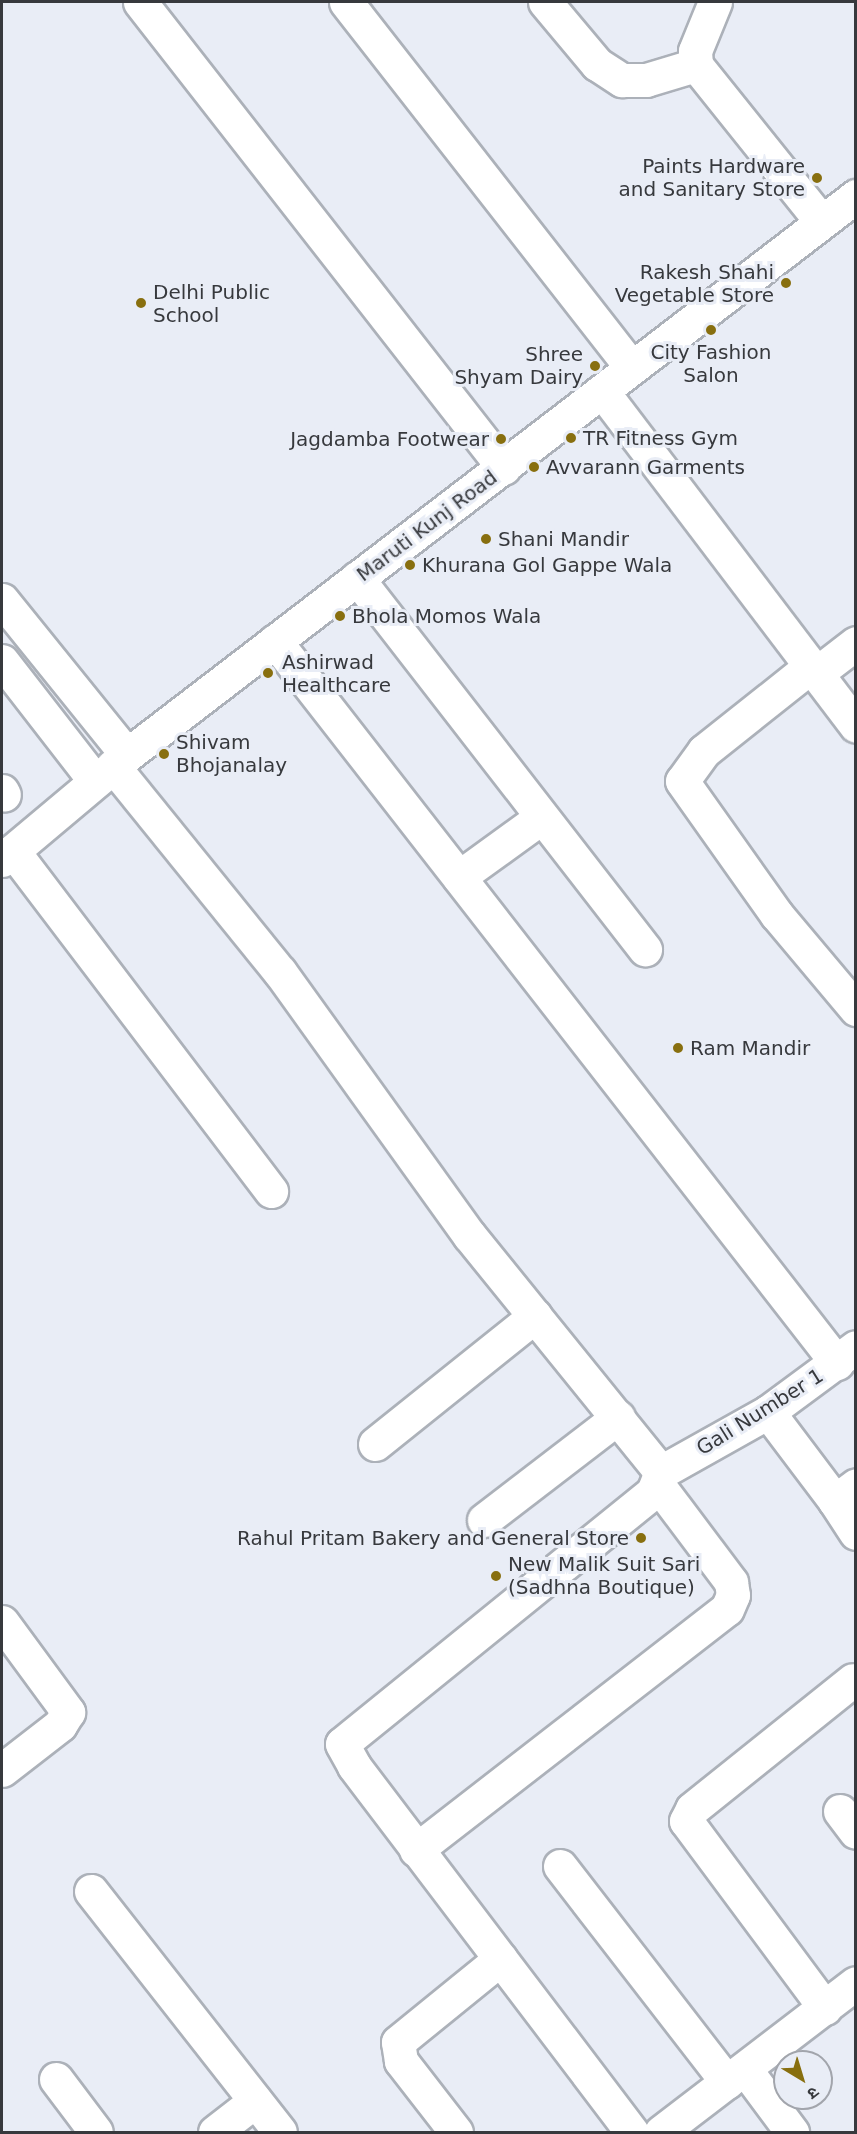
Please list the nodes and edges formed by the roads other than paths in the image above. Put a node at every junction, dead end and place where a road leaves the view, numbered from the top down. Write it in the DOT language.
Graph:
graph roads {
  1 [pos="140,2"];
  2 [pos="346,2"];
  3 [pos="545,2"];
  4 [pos="715,2"];
  5 [pos="696,65"];
  6 [pos="855,197"];
  7 [pos="822,222"];
  8 [pos="632,368"];
  9 [pos="602,391"];
  10 [pos="504,468"];
  11 [pos="357,578"];
  12 [pos="2,600"];
  13 [pos="275,641"];
  14 [pos="855,643"];
  15 [pos="2,661"];
  16 [pos="814,669"];
  17 [pos="855,726"];
  18 [pos="112,767"];
  19 [pos="542,817"];
  20 [pos="7,856"];
  21 [pos="459,877"];
  22 [pos="645,949"];
  23 [pos="855,1009"];
  24 [pos="271,1191"];
  25 [pos="535,1316"];
  26 [pos="846,1355"];
  27 [pos="768,1412"];
  28 [pos="618,1417"];
  29 [pos="375,1444"];
  30 [pos="660,1479"];
  31 [pos="845,1493"];
  32 [pos="484,1520"];
  33 [pos="855,1533"];
  34 [pos="2,1622"];
  35 [pos="853,1680"];
  36 [pos="2,1770"];
  37 [pos="416,1850"];
  38 [pos="560,1866"];
  39 [pos="91,1891"];
  40 [pos="500,1959"];
  41 [pos="855,1983"];
  42 [pos="825,2008"];
  43 [pos="736,2076"];
  44 [pos="56,2079"];
  45 [pos="255,2101"];
  46 [pos="96,2133"];
  47 [pos="215,2133"];
  48 [pos="280,2133"];
  49 [pos="456,2133"];
  50 [pos="632,2133"];
  51 [pos="661,2133"];
  52 [pos="792,2133"];
  1 -- 10 [label="street"];
  2 -- 8 [label="street"];
  3 -- 5 [label="street"];
  4 -- 5 [label="street"];
  5 -- 7 [label="street"];
  6 -- 7 [label="street, Maruti Kunj Road"];
  7 -- 8 [label="street, Maruti Kunj Road"];
  8 -- 9 [label="street, Maruti Kunj Road"];
  9 -- 10 [label="street, Maruti Kunj Road"];
  9 -- 16 [label="street"];
  10 -- 11 [label="street, Maruti Kunj Road"];
  11 -- 13 [label="street, Maruti Kunj Road"];
  11 -- 19 [label="street"];
  12 -- 18 [label="street"];
  13 -- 18 [label="street, Maruti Kunj Road"];
  13 -- 21 [label="street"];
  14 -- 16 [label="street"];
  15 -- 18 [label="street"];
  16 -- 17 [label="street"];
  16 -- 23 [label="street"];
  18 -- 20 [label="street, Maruti Kunj Road"];
  18 -- 25 [label="street"];
  19 -- 21 [label="street"];
  19 -- 22 [label="street"];
  20 -- 24 [label="street"];
  21 -- 26 [label="street"];
  25 -- 28 [label="street"];
  25 -- 29 [label="street"];
  26 -- 27 [label="street, Gali Number 1"];
  27 -- 30 [label="street, Gali Number 1"];
  27 -- 31 [label="street"];
  28 -- 30 [label="street"];
  28 -- 32 [label="street"];
  30 -- 37 [label="street, Gali Number 1"];
  30 -- 37 [label="street"];
  31 -- 33 [label="street"];
  34 -- 36 [label="street"];
  35 -- 42 [label="street"];
  37 -- 40 [label="street"];
  38 -- 43 [label="street"];
  39 -- 45 [label="street"];
  40 -- 49 [label="street"];
  40 -- 50 [label="street"];
  41 -- 42 [label="street"];
  42 -- 43 [label="street"];
  43 -- 51 [label="street"];
  43 -- 52 [label="street"];
  44 -- 46 [label="street"];
  45 -- 47 [label="street"];
  45 -- 48 [label="street"];
}
